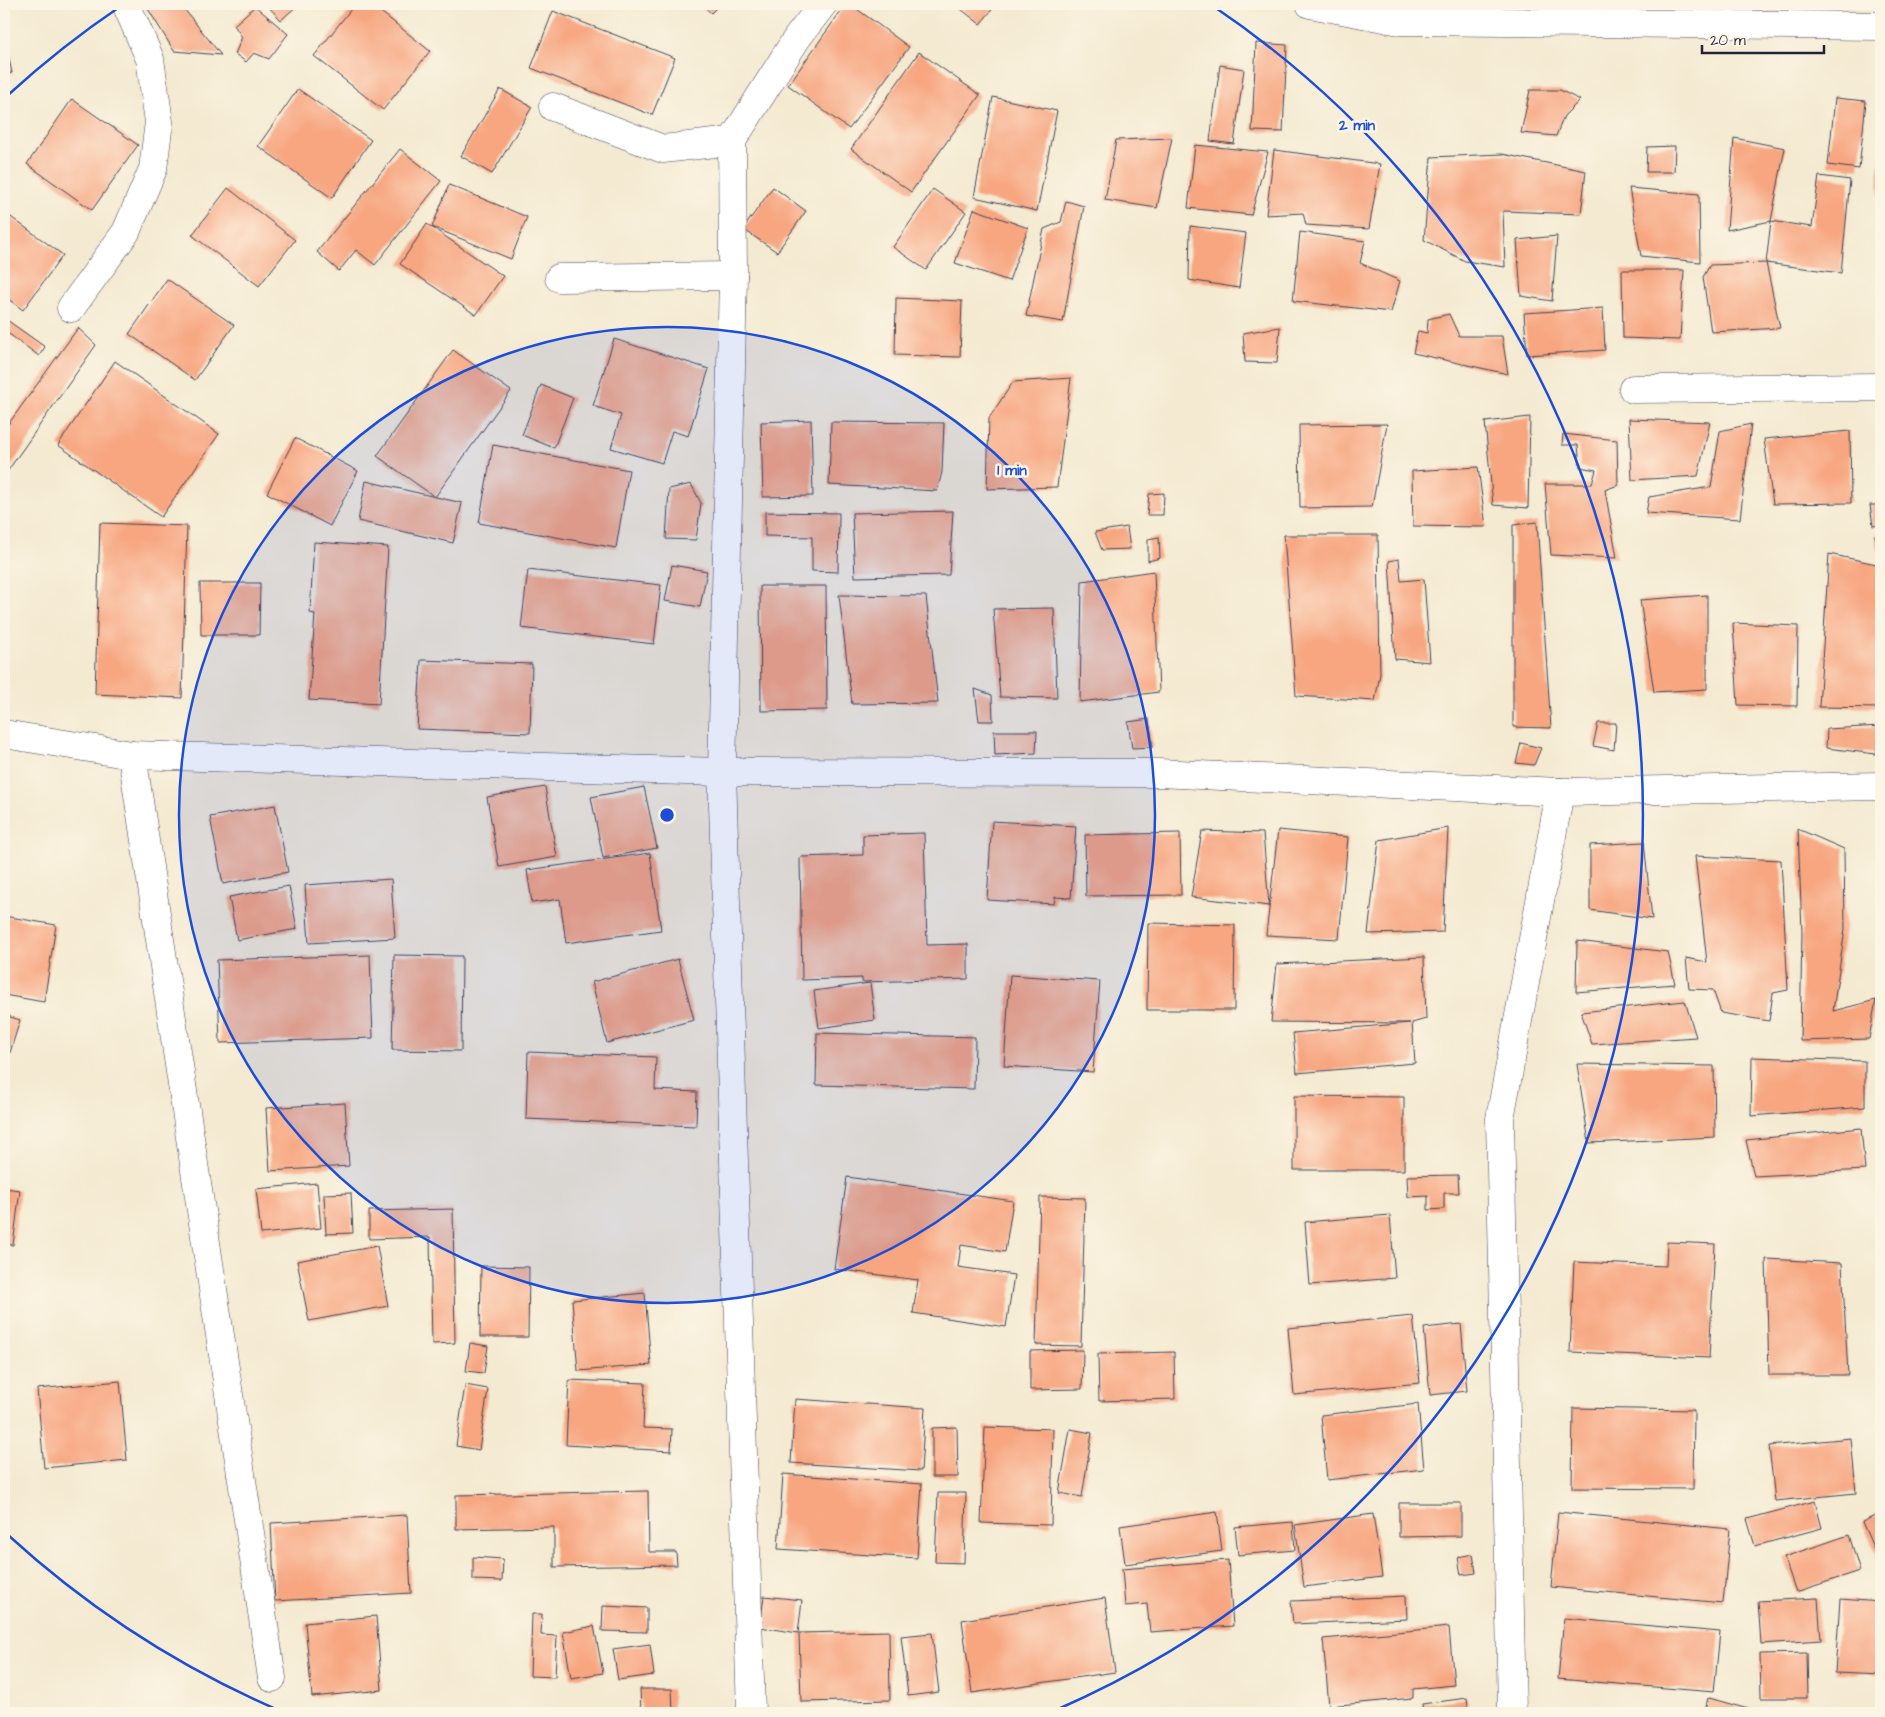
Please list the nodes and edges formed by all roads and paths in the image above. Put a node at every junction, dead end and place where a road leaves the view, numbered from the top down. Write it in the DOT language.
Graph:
graph roads {
  1 [pos="126,4"];
  2 [pos="823,4"];
  3 [pos="1310,4"];
  4 [pos="1881,26"];
  5 [pos="553,106"];
  6 [pos="732,141"];
  7 [pos="733,276"];
  8 [pos="559,278"];
  9 [pos="71,308"];
  10 [pos="1881,387"];
  11 [pos="1633,389"];
  12 [pos="4,734"];
  13 [pos="132,755"];
  14 [pos="722,772"];
  15 [pos="1881,786"];
  16 [pos="1560,792"];
  17 [pos="272,1678"];
  18 [pos="751,1713"];
  19 [pos="1512,1713"];
  1 -- 9 [label="street"];
  2 -- 6 [label="street"];
  3 -- 4 [label="street"];
  5 -- 6 [label="street"];
  6 -- 7 [label="street"];
  7 -- 8 [label="street"];
  7 -- 14 [label="street"];
  10 -- 11 [label="street"];
  12 -- 13 [label="street"];
  13 -- 14 [label="street"];
  13 -- 17 [label="street"];
  14 -- 16 [label="street"];
  14 -- 18 [label="street"];
  15 -- 16 [label="street"];
  16 -- 19 [label="street"];
}
